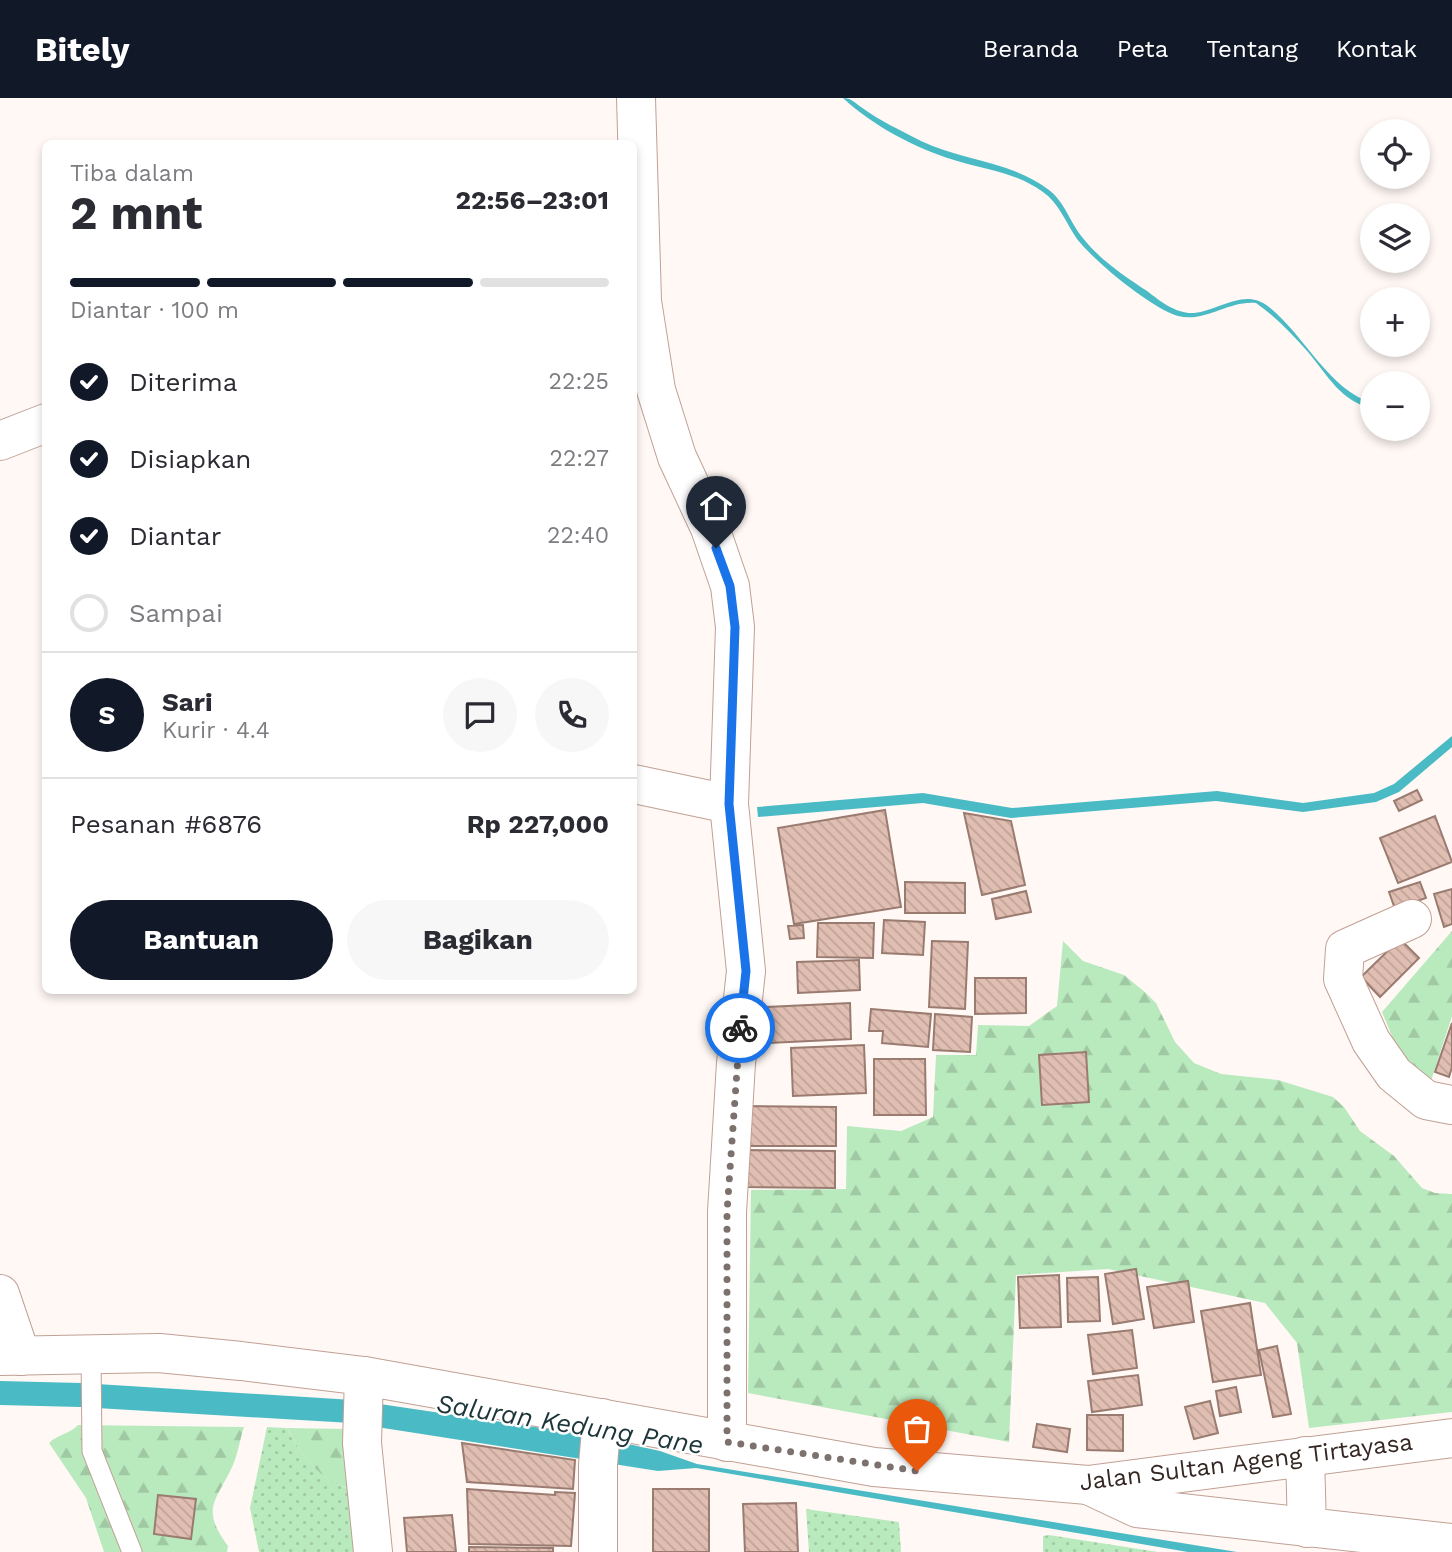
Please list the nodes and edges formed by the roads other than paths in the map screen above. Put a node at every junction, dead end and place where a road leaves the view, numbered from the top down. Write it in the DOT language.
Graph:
graph roads {
  1 [pos="636,98"];
  2 [pos="636,140"];
  3 [pos="637,200"];
  4 [pos="638,301"];
  5 [pos="42,424"];
  6 [pos="0,440"];
  7 [pos="637,785"];
  8 [pos="729,804"];
  9 [pos="1412,919"];
  10 [pos="1452,1105"];
  11 [pos="0,1294"];
  12 [pos="11,1356"];
  13 [pos="91,1366"];
  14 [pos="364,1388"];
  15 [pos="600,1438"];
  16 [pos="1452,1438"];
  17 [pos="727,1442"];
  18 [pos="1305,1456"];
  19 [pos="1088,1485"];
  20 [pos="1307,1528"];
  21 [pos="1452,1543"];
  22 [pos="132,1552"];
  23 [pos="373,1552"];
  24 [pos="598,1552"];
  1 -- 2 [label="street"];
  3 -- 4 [label="street"];
  4 -- 8 [label="street"];
  5 -- 6 [label="street"];
  7 -- 8 [label="street"];
  8 -- 17 [label="street"];
  9 -- 10 [label="street"];
  11 -- 12 [label="street"];
  12 -- 13 [label="street, Jalan Sultan Ageng Tirtayasa"];
  13 -- 14 [label="street, Jalan Sultan Ageng Tirtayasa"];
  13 -- 22 [label="lane"];
  14 -- 15 [label="street, Jalan Sultan Ageng Tirtayasa"];
  14 -- 23 [label="street"];
  15 -- 17 [label="street, Jalan Sultan Ageng Tirtayasa"];
  15 -- 24 [label="street"];
  16 -- 18 [label="street, Jalan Sultan Ageng Tirtayasa"];
  17 -- 19 [label="street, Jalan Sultan Ageng Tirtayasa"];
  18 -- 19 [label="street, Jalan Sultan Ageng Tirtayasa"];
  18 -- 20 [label="street"];
  19 -- 20 [label="street"];
  20 -- 21 [label="street"];
}
